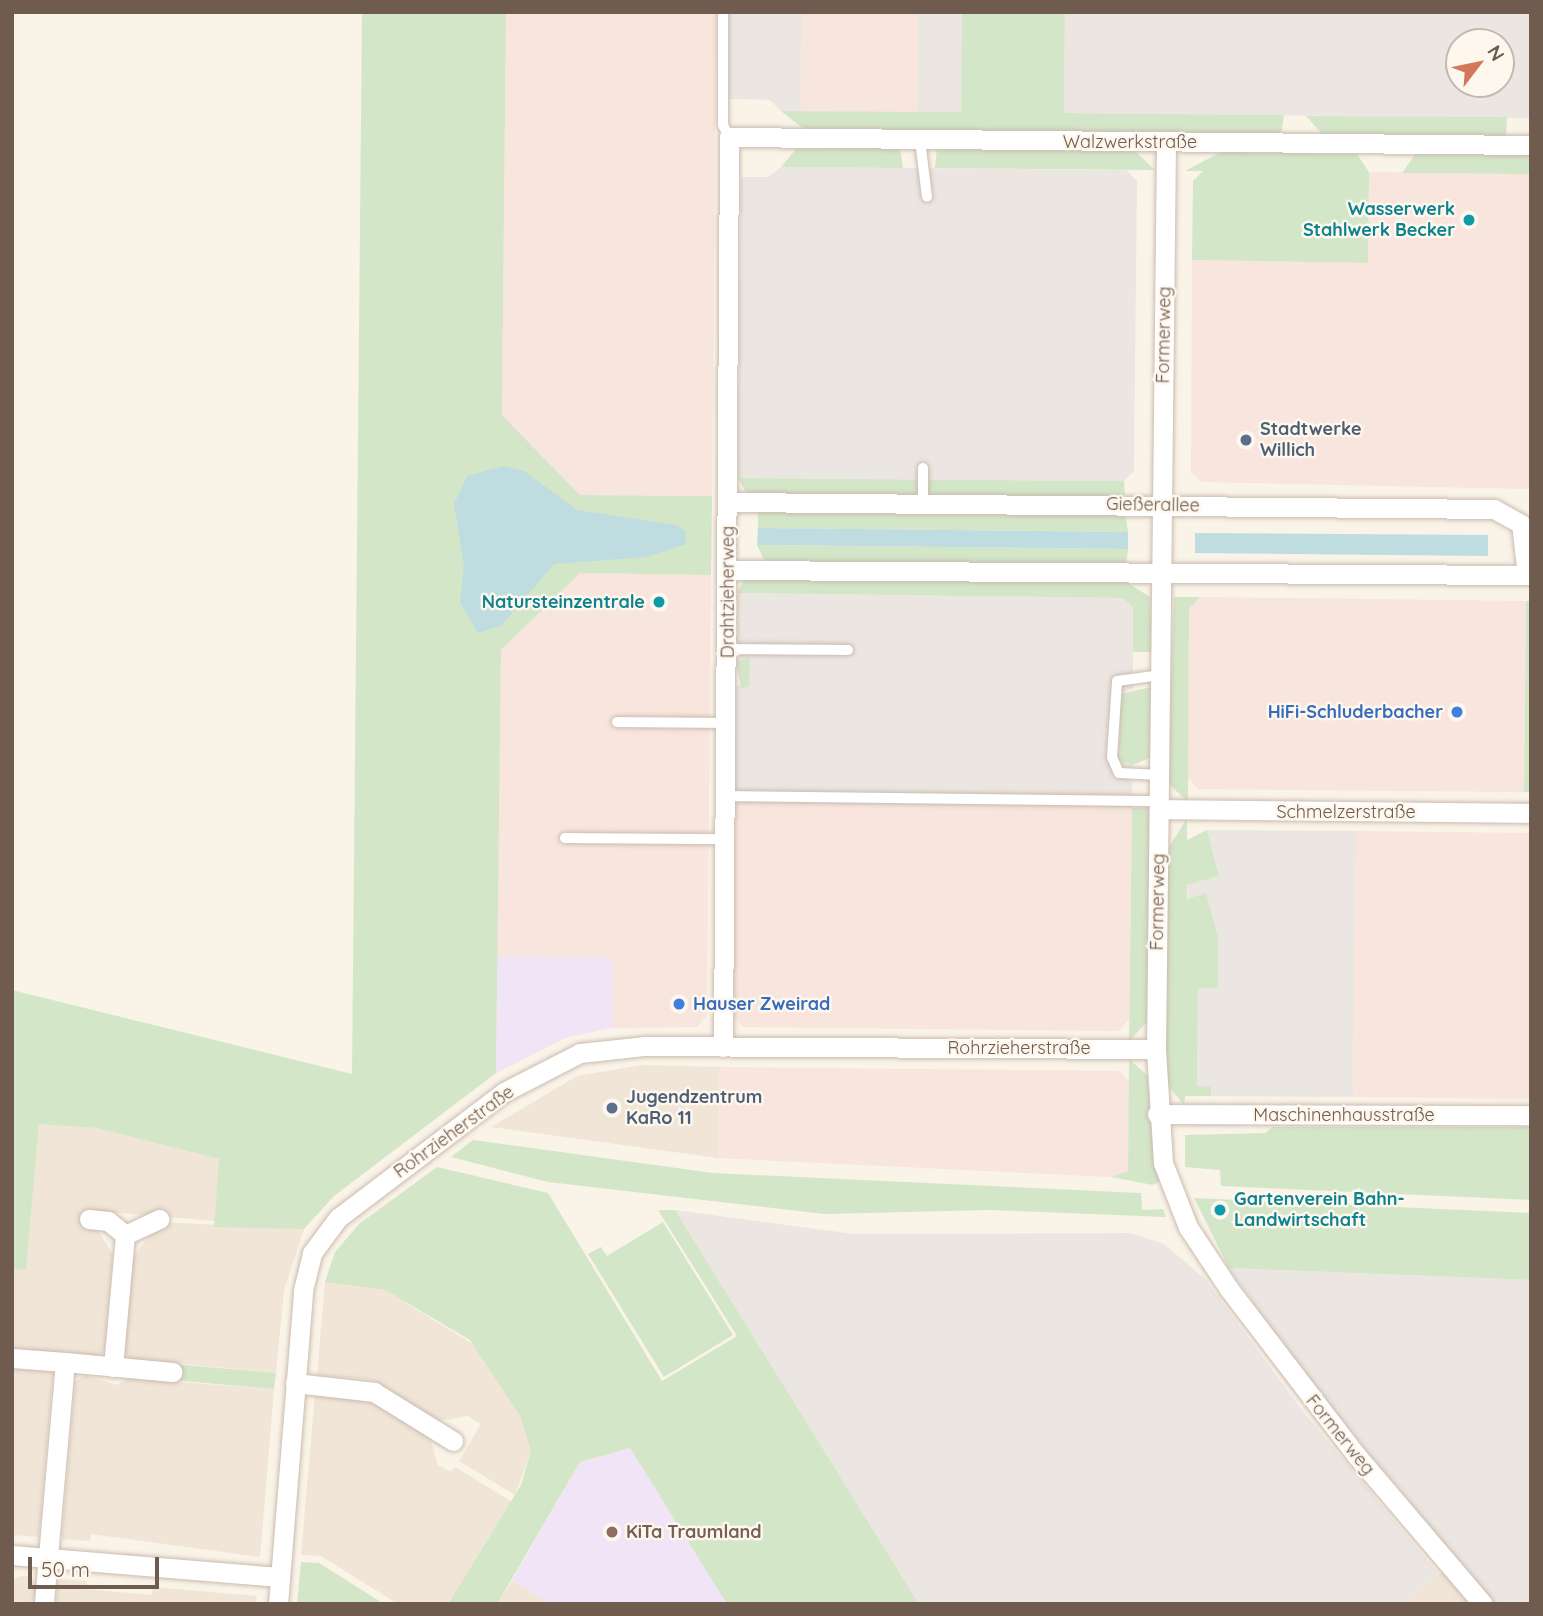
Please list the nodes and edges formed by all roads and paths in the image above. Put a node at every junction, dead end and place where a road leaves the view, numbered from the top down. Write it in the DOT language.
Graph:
graph roads {
  1 [pos="723,12"];
  2 [pos="729,137"];
  3 [pos="920,140"];
  4 [pos="1166,143"];
  5 [pos="1531,145"];
  6 [pos="927,197"];
  7 [pos="923,468"];
  8 [pos="730,502"];
  9 [pos="923,503"];
  10 [pos="1162,505"];
  11 [pos="1526,520"];
  12 [pos="729,570"];
  13 [pos="1162,573"];
  14 [pos="1529,575"];
  15 [pos="728,649"];
  16 [pos="848,650"];
  17 [pos="1160,674"];
  18 [pos="617,722"];
  19 [pos="727,723"];
  20 [pos="1160,775"];
  21 [pos="727,796"];
  22 [pos="1161,805"];
  23 [pos="1531,813"];
  24 [pos="565,838"];
  25 [pos="726,839"];
  26 [pos="723,1047"];
  27 [pos="1156,1049"];
  28 [pos="1157,1114"];
  29 [pos="1531,1115"];
  30 [pos="89,1219"];
  31 [pos="160,1219"];
  32 [pos="125,1234"];
  33 [pos="12,1358"];
  34 [pos="65,1362"];
  35 [pos="113,1367"];
  36 [pos="173,1372"];
  37 [pos="295,1383"];
  38 [pos="453,1441"];
  39 [pos="12,1555"];
  40 [pos="48,1558"];
  41 [pos="279,1577"];
  42 [pos="44,1604"];
  43 [pos="278,1604"];
  44 [pos="1483,1604"];
  1 -- 2 [label="lane"];
  2 -- 3 [label="street, Walzwerkstraße"];
  2 -- 8 [label="street, Drahtzieherweg"];
  3 -- 4 [label="street, Walzwerkstraße"];
  3 -- 6 [label="lane"];
  4 -- 5 [label="street, Walzwerkstraße"];
  4 -- 10 [label="street, Formerweg"];
  7 -- 9 [label="lane"];
  8 -- 9 [label="street, Gießerallee"];
  8 -- 12 [label="street, Drahtzieherweg"];
  9 -- 10 [label="street, Gießerallee"];
  10 -- 11 [label="street, Gießerallee"];
  10 -- 13 [label="street, Formerweg"];
  11 -- 14 [label="street, Gießerallee"];
  12 -- 13 [label="street, Gießerallee"];
  12 -- 15 [label="street, Drahtzieherweg"];
  13 -- 14 [label="street, Gießerallee"];
  13 -- 17 [label="street, Formerweg"];
  15 -- 16 [label="lane"];
  15 -- 19 [label="street, Drahtzieherweg"];
  17 -- 20 [label="street, Formerweg"];
  17 -- 20 [label="lane"];
  18 -- 19 [label="lane"];
  19 -- 21 [label="street, Drahtzieherweg"];
  20 -- 22 [label="street, Formerweg"];
  21 -- 22 [label="lane"];
  21 -- 25 [label="street, Drahtzieherweg"];
  22 -- 23 [label="street, Schmelzerstraße"];
  22 -- 27 [label="street, Formerweg"];
  24 -- 25 [label="lane"];
  25 -- 26 [label="street, Drahtzieherweg"];
  26 -- 27 [label="street, Rohrzieherstraße"];
  26 -- 37 [label="street, Rohrzieherstraße"];
  27 -- 28 [label="street, Formerweg"];
  28 -- 29 [label="street, Maschinenhausstraße"];
  28 -- 44 [label="street, Formerweg"];
  30 -- 32 [label="street"];
  31 -- 32 [label="street"];
  32 -- 35 [label="street"];
  33 -- 34 [label="street"];
  34 -- 35 [label="street"];
  34 -- 40 [label="street"];
  35 -- 36 [label="street"];
  37 -- 38 [label="street"];
  37 -- 41 [label="street, Rohrzieherstraße"];
  39 -- 40 [label="street"];
  40 -- 41 [label="street"];
  40 -- 42 [label="street"];
  41 -- 43 [label="street, Rohrzieherstraße"];
}
